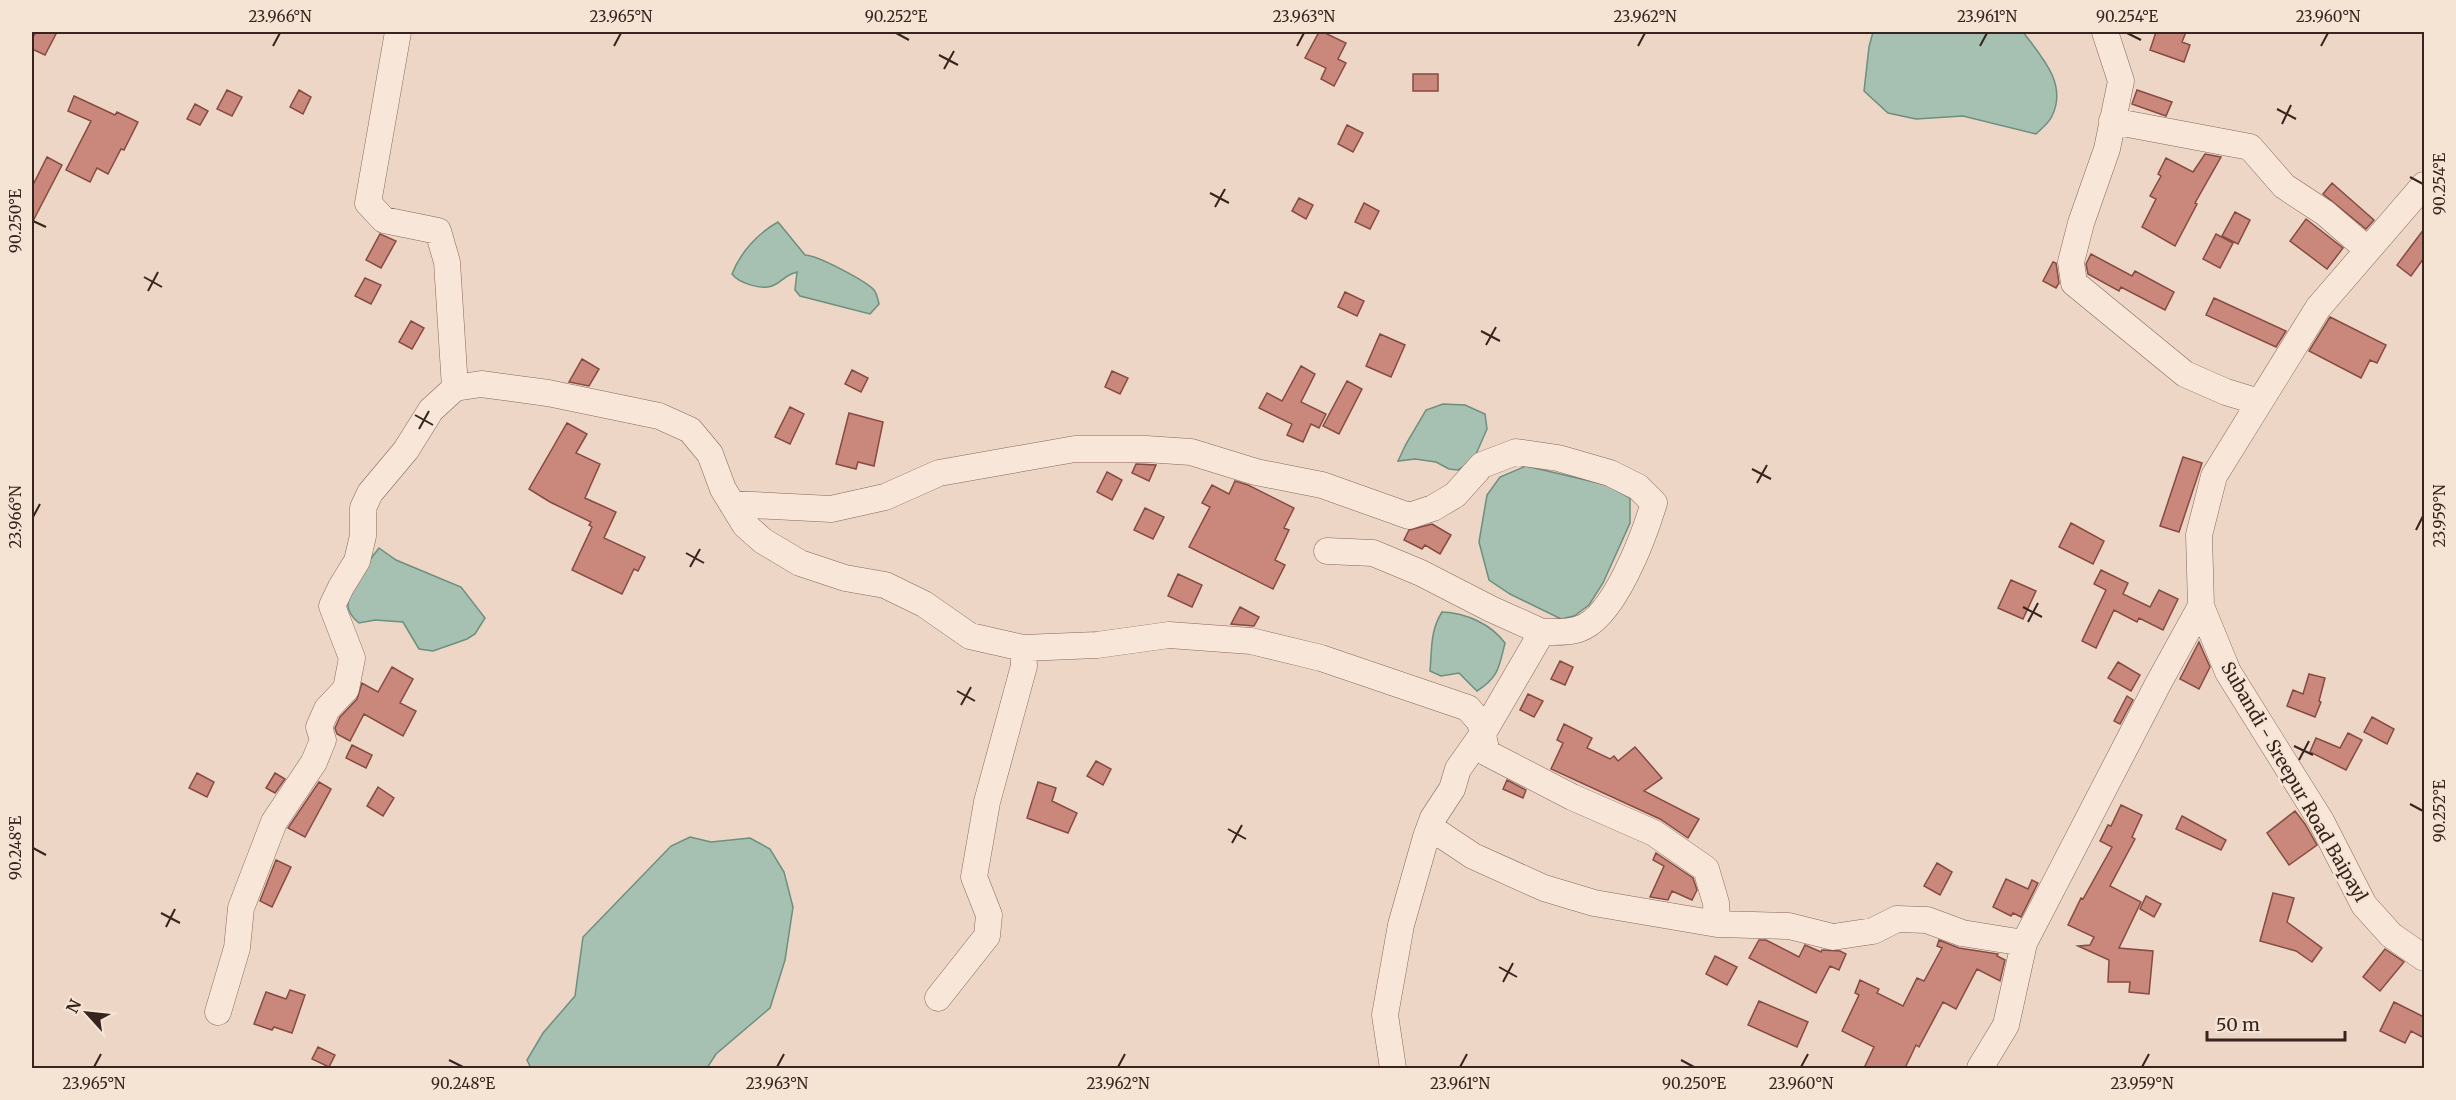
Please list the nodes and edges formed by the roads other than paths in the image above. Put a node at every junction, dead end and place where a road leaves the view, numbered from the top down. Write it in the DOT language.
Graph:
graph roads {
  1 [pos="398,32"];
  2 [pos="2105,32"];
  3 [pos="2112,121"];
  4 [pos="2424,185"];
  5 [pos="2368,250"];
  6 [pos="455,388"];
  7 [pos="2259,402"];
  8 [pos="732,504"];
  9 [pos="1328,551"];
  10 [pos="2201,606"];
  11 [pos="1542,632"];
  12 [pos="1023,648"];
  13 [pos="1482,735"];
  14 [pos="1425,837"];
  15 [pos="1717,924"];
  16 [pos="2024,943"];
  17 [pos="2424,958"];
  18 [pos="938,998"];
  19 [pos="218,1012"];
  20 [pos="1393,1068"];
  21 [pos="1980,1068"];
  1 -- 6 [label="street"];
  2 -- 3 [label="street"];
  3 -- 5 [label="street"];
  3 -- 7 [label="street"];
  4 -- 5 [label="street, Subandi - Sreepur Road Baipayl"];
  5 -- 7 [label="street, Subandi - Sreepur Road Baipayl"];
  6 -- 8 [label="street"];
  6 -- 19 [label="street"];
  7 -- 10 [label="street, Subandi - Sreepur Road Baipayl"];
  8 -- 11 [label="street"];
  8 -- 12 [label="street"];
  9 -- 11 [label="street"];
  10 -- 16 [label="street"];
  10 -- 17 [label="street, Subandi - Sreepur Road Baipayl"];
  11 -- 13 [label="street"];
  12 -- 13 [label="street"];
  12 -- 18 [label="street"];
  13 -- 14 [label="street"];
  13 -- 15 [label="street"];
  14 -- 15 [label="street"];
  14 -- 20 [label="street"];
  15 -- 16 [label="street"];
  16 -- 21 [label="street"];
}
